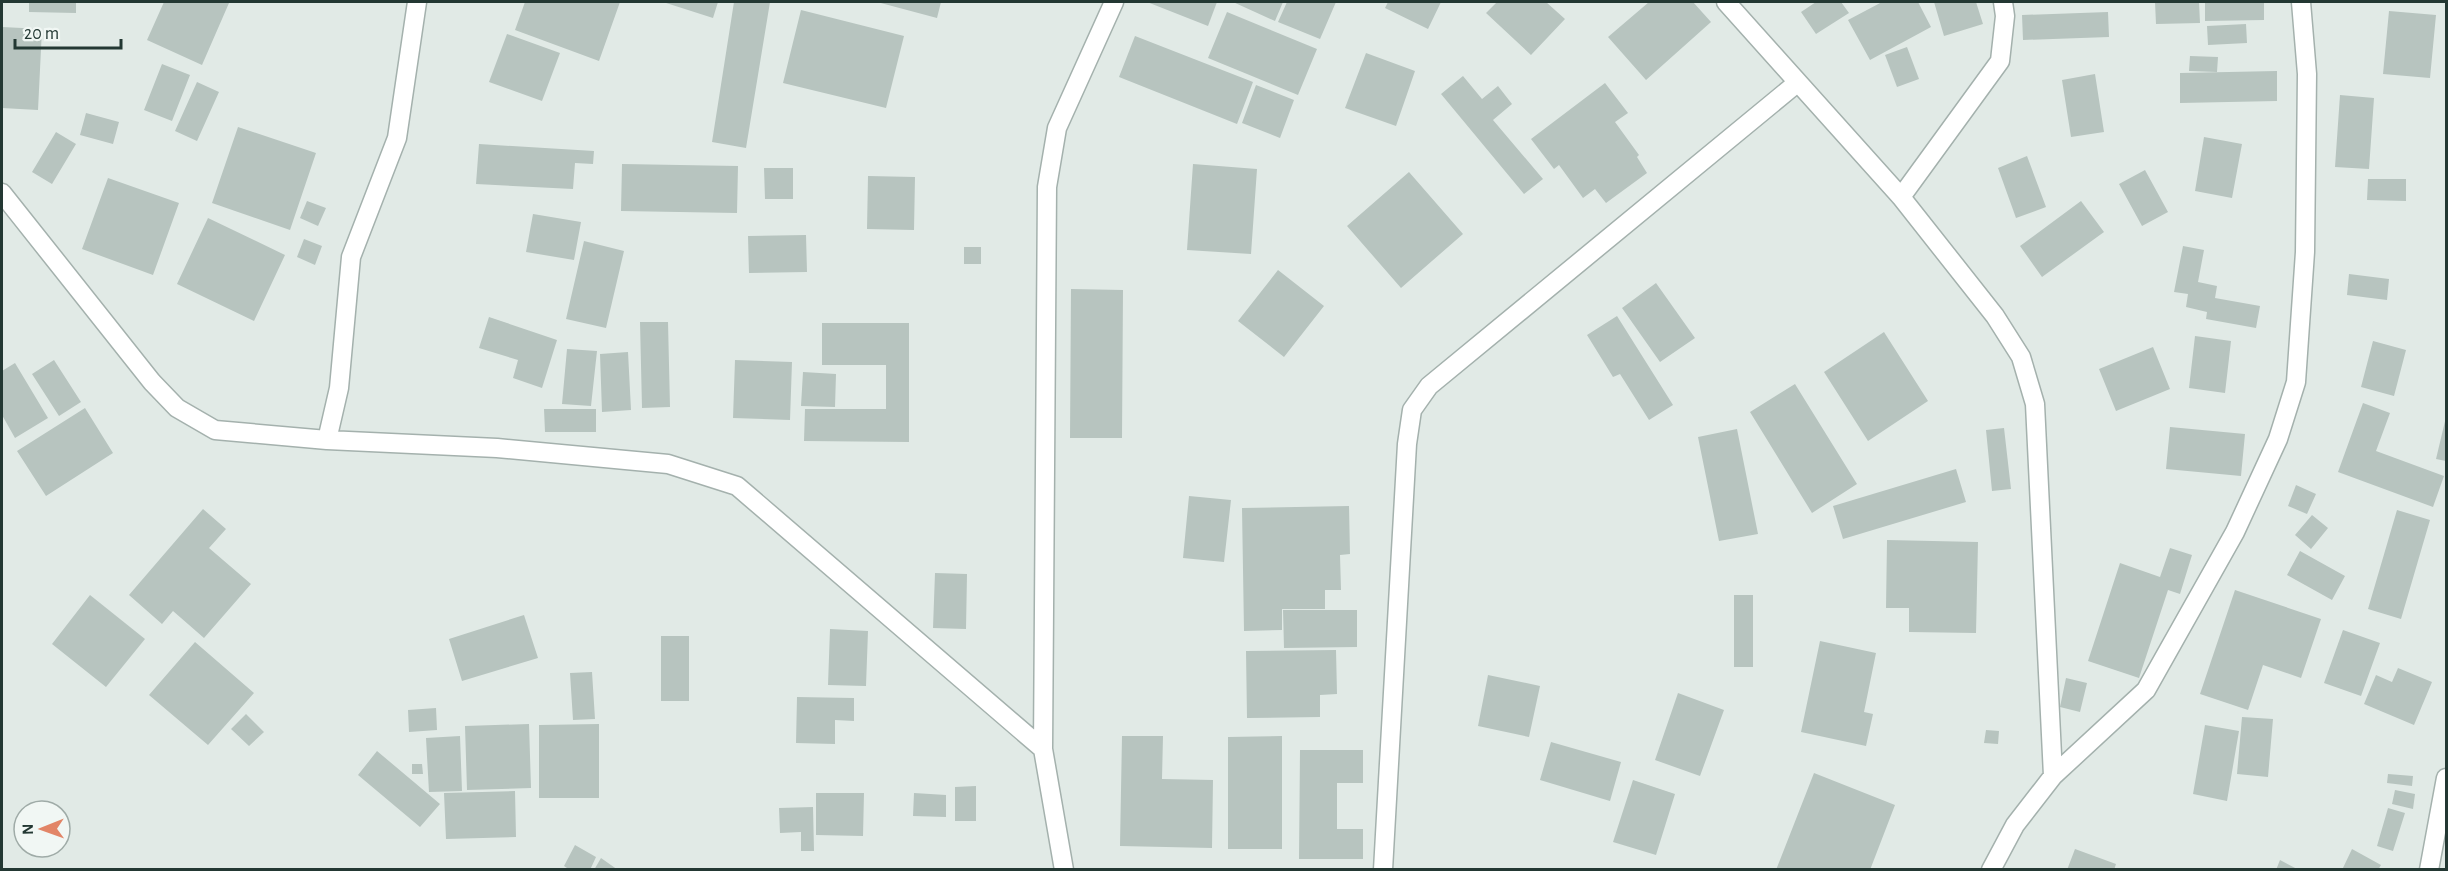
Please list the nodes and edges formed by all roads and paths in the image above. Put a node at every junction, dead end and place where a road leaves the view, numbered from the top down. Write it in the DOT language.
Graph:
graph roads {
  1 [pos="417,2"];
  2 [pos="1114,2"];
  3 [pos="1726,2"];
  4 [pos="2003,2"];
  5 [pos="2301,2"];
  6 [pos="1797,83"];
  7 [pos="2,193"];
  8 [pos="1901,197"];
  9 [pos="327,440"];
  10 [pos="1043,749"];
  11 [pos="2053,776"];
  12 [pos="2446,778"];
  13 [pos="1064,870"];
  14 [pos="1383,870"];
  15 [pos="1991,870"];
  16 [pos="2429,870"];
  1 -- 9 [label="street"];
  2 -- 10 [label="street"];
  3 -- 6 [label="street"];
  4 -- 8 [label="street"];
  5 -- 11 [label="street"];
  6 -- 8 [label="street"];
  6 -- 14 [label="street"];
  7 -- 9 [label="street"];
  8 -- 11 [label="street"];
  9 -- 10 [label="street"];
  10 -- 13 [label="street"];
  11 -- 15 [label="street"];
  12 -- 16 [label="street"];
}
